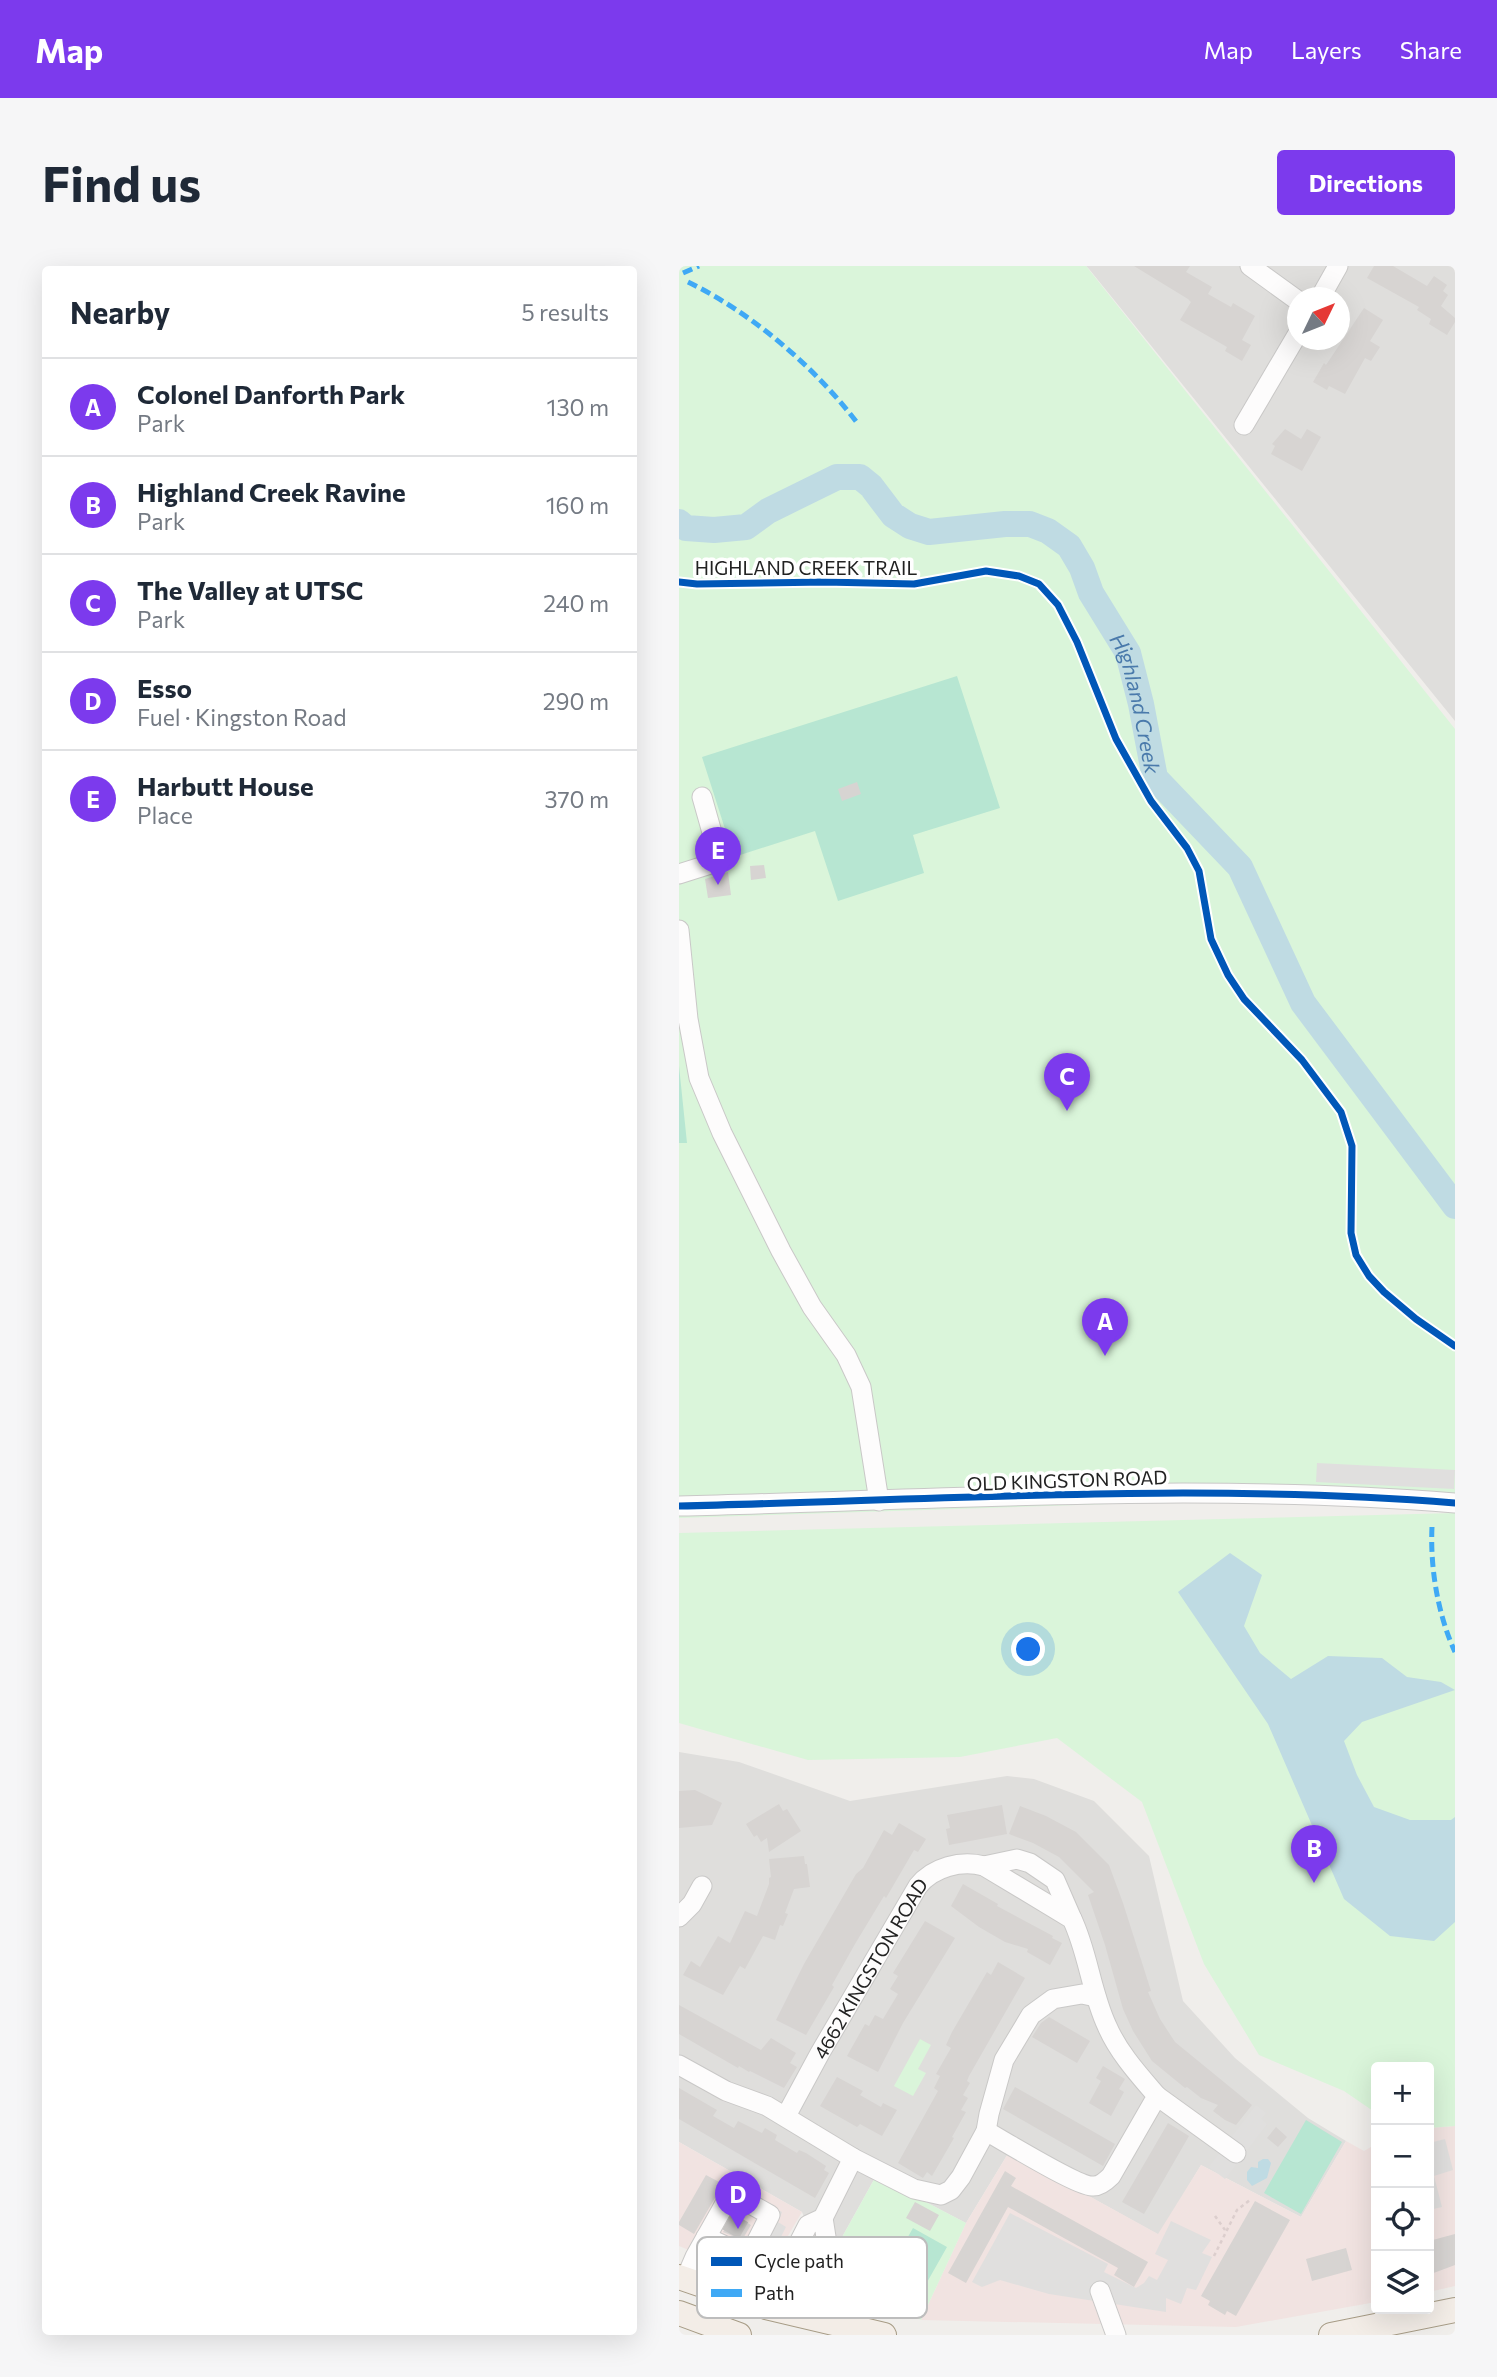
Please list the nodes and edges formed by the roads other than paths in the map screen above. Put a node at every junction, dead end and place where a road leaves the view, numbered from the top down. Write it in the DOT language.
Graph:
graph roads {
  1 [pos="1250,266"];
  2 [pos="1338,266"];
  3 [pos="1326,287"];
  4 [pos="1287,293"];
  5 [pos="1288,350"];
  6 [pos="1244,425"];
  7 [pos="702,797"];
  8 [pos="679,874"];
  9 [pos="679,930"];
  10 [pos="879,1501"];
  11 [pos="1455,1503"];
  12 [pos="679,1506"];
  13 [pos="702,1886"];
  14 [pos="679,1917"];
  15 [pos="1096,1997"];
  16 [pos="679,2065"];
  17 [pos="1157,2096"];
  18 [pos="786,2116"];
  19 [pos="986,2131"];
  20 [pos="1236,2153"];
  21 [pos="853,2158"];
  22 [pos="706,2237"];
  23 [pos="753,2237"];
  24 [pos="826,2237"];
  25 [pos="697,2253"];
  26 [pos="682,2279"];
  27 [pos="1100,2291"];
  28 [pos="1455,2310"];
  29 [pos="679,2313"];
  30 [pos="813,2318"];
  31 [pos="729,2334"];
  32 [pos="884,2335"];
  33 [pos="1116,2335"];
  34 [pos="1331,2335"];
  1 -- 4 [label="street"];
  2 -- 3 [label="street"];
  5 -- 6 [label="street"];
  7 -- 8 [label="street"];
  9 -- 10 [label="street"];
  10 -- 11 [label="street, OLD KINGSTON ROAD"];
  10 -- 12 [label="street, OLD KINGSTON ROAD"];
  13 -- 14 [label="street"];
  15 -- 17 [label="street, 4662 KINGSTON ROAD"];
  15 -- 18 [label="street, 4662 KINGSTON ROAD"];
  15 -- 19 [label="street"];
  16 -- 18 [label="street"];
  17 -- 19 [label="street"];
  17 -- 20 [label="street, 4662 KINGSTON ROAD"];
  18 -- 21 [label="street"];
  19 -- 21 [label="street"];
  21 -- 24 [label="street"];
  22 -- 23 [label="street"];
  25 -- 26 [label="street"];
  27 -- 33 [label="street"];
  28 -- 34 [label="main road"];
  29 -- 31 [label="main road"];
  30 -- 32 [label="main road"];
}
